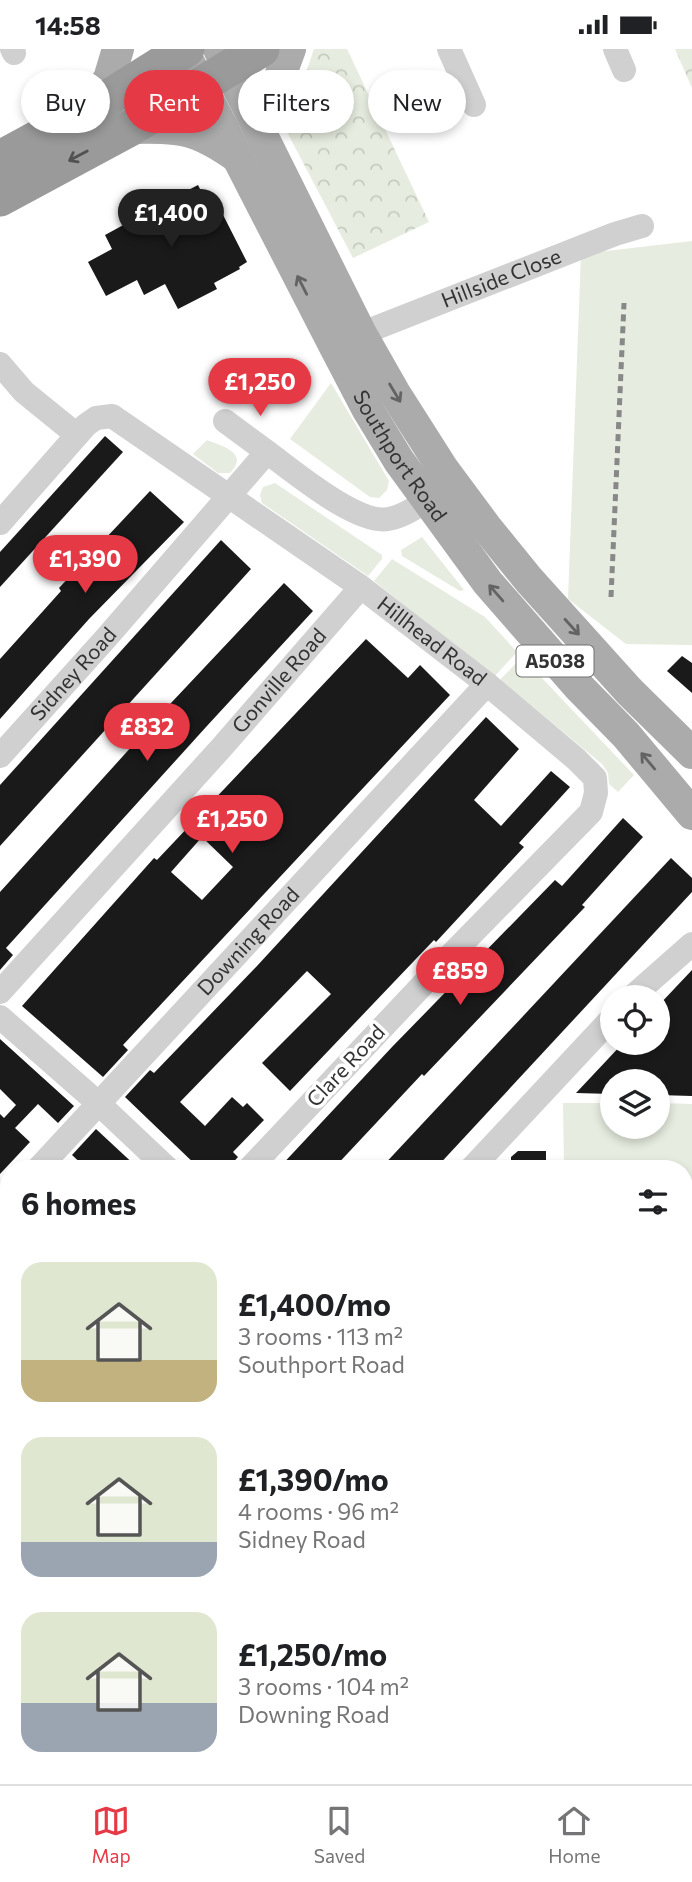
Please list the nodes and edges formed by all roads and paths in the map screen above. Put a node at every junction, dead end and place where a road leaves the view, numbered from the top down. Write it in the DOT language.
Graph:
graph roads {
  1 [pos="118,49"];
  2 [pos="261,49"];
  3 [pos="290,49"];
  4 [pos="449,49"];
  5 [pos="184,50"];
  6 [pos="216,68"];
  7 [pos="282,70"];
  8 [pos="110,76"];
  9 [pos="110,97"];
  10 [pos="238,100"];
  11 [pos="474,105"];
  12 [pos="124,131"];
  13 [pos="48,133"];
  14 [pos="194,133"];
  15 [pos="261,133"];
  16 [pos="239,158"];
  17 [pos="0,159"];
  18 [pos="0,198"];
  19 [pos="642,226"];
  20 [pos="347,339"];
  21 [pos="0,364"];
  22 [pos="225,421"];
  23 [pos="77,435"];
  24 [pos="267,452"];
  25 [pos="451,480"];
  26 [pos="231,496"];
  27 [pos="427,500"];
  28 [pos="5,507"];
  29 [pos="361,587"];
  30 [pos="487,684"];
  31 [pos="692,753"];
  32 [pos="0,756"];
  33 [pos="590,812"];
  34 [pos="692,814"];
  35 [pos="692,944"];
  36 [pos="646,985"];
  37 [pos="0,992"];
  38 [pos="0,1017"];
  39 [pos="600,1031"];
  40 [pos="98,1103"];
  41 [pos="46,1160"];
  42 [pos="158,1160"];
  43 [pos="257,1160"];
  44 [pos="485,1160"];
  1 -- 8 [label="main road"];
  2 -- 6 [label="highway"];
  3 -- 7 [label="main road"];
  4 -- 11 [label="street"];
  5 -- 6 [label="main road, Southport Road / A5038"];
  5 -- 9 [label="highway"];
  6 -- 10 [label="main road, Southport Road / A5038"];
  6 -- 16 [label="main road, Southport Road / A5038"];
  12 -- 18 [label="highway, one-way"];
  13 -- 17 [label="highway"];
  14 -- 16 [label="main road"];
  15 -- 20 [label="main road, Southport Road / A5038"];
  20 -- 16 [label="main road, Southport Road / A5038, one-way"];
  19 -- 20 [label="street, Hillside Close"];
  20 -- 25 [label="main road, Southport Road / A5038, one-way"];
  20 -- 27 [label="main road, Southport Road / A5038"];
  21 -- 23 [label="street"];
  22 -- 24 [label="street"];
  23 -- 26 [label="street, Hillhead Road"];
  23 -- 28 [label="street, Hillhead Road"];
  24 -- 26 [label="street"];
  24 -- 27 [label="street"];
  25 -- 27 [label="street"];
  25 -- 31 [label="main road, Southport Road / A5038, one-way"];
  26 -- 29 [label="street, Hillhead Road"];
  26 -- 32 [label="street, Sidney Road"];
  34 -- 27 [label="main road, Southport Road / A5038, one-way"];
  29 -- 30 [label="street, Hillhead Road"];
  29 -- 37 [label="street, Gonville Road"];
  30 -- 33 [label="street, Hillhead Road"];
  30 -- 40 [label="street, Downing Road"];
  33 -- 43 [label="street, Clare Road"];
  35 -- 36 [label="street"];
  38 -- 40 [label="street"];
  39 -- 44 [label="street"];
  40 -- 41 [label="street, Downing Road"];
  40 -- 42 [label="street"];
}
